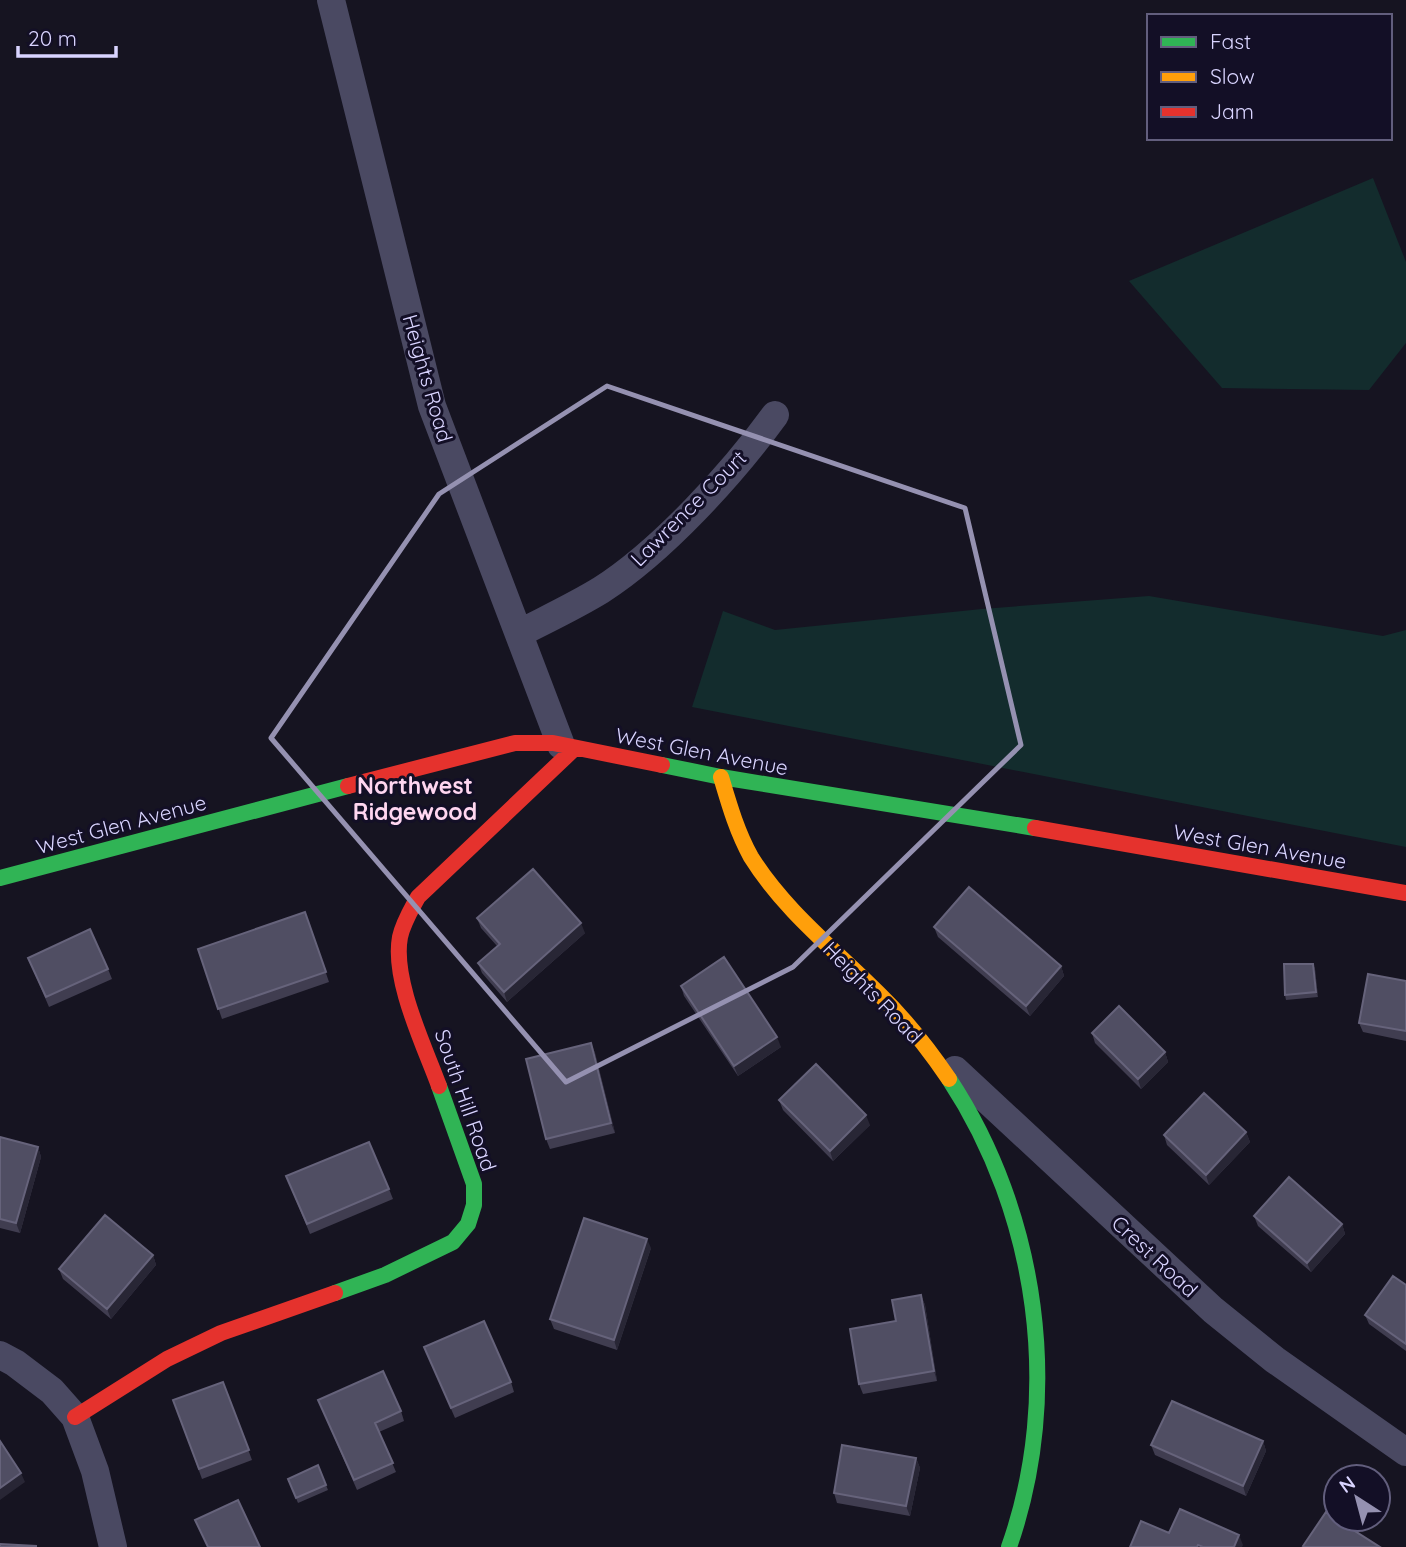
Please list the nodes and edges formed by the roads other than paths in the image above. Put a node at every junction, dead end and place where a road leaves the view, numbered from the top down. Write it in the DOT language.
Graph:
graph roads {
  1 [pos="331,0"];
  2 [pos="775,415"];
  3 [pos="520,633"];
  4 [pos="568,746"];
  5 [pos="721,777"];
  6 [pos="0,878"];
  7 [pos="1406,893"];
  8 [pos="920,1038"];
  9 [pos="0,1355"];
  10 [pos="75,1417"];
  11 [pos="1406,1452"];
  12 [pos="113,1547"];
  13 [pos="1009,1547"];
  1 -- 3 [label="street, Heights Road"];
  2 -- 3 [label="street, Lawrence Court"];
  3 -- 4 [label="street, Heights Road"];
  4 -- 5 [label="street, West Glen Avenue"];
  4 -- 6 [label="street, West Glen Avenue"];
  4 -- 10 [label="street, South Hill Road"];
  5 -- 7 [label="street, West Glen Avenue"];
  5 -- 8 [label="street, Heights Road"];
  8 -- 11 [label="street, Crest Road"];
  8 -- 13 [label="street, Heights Road"];
  9 -- 10 [label="street"];
  10 -- 12 [label="street"];
}
